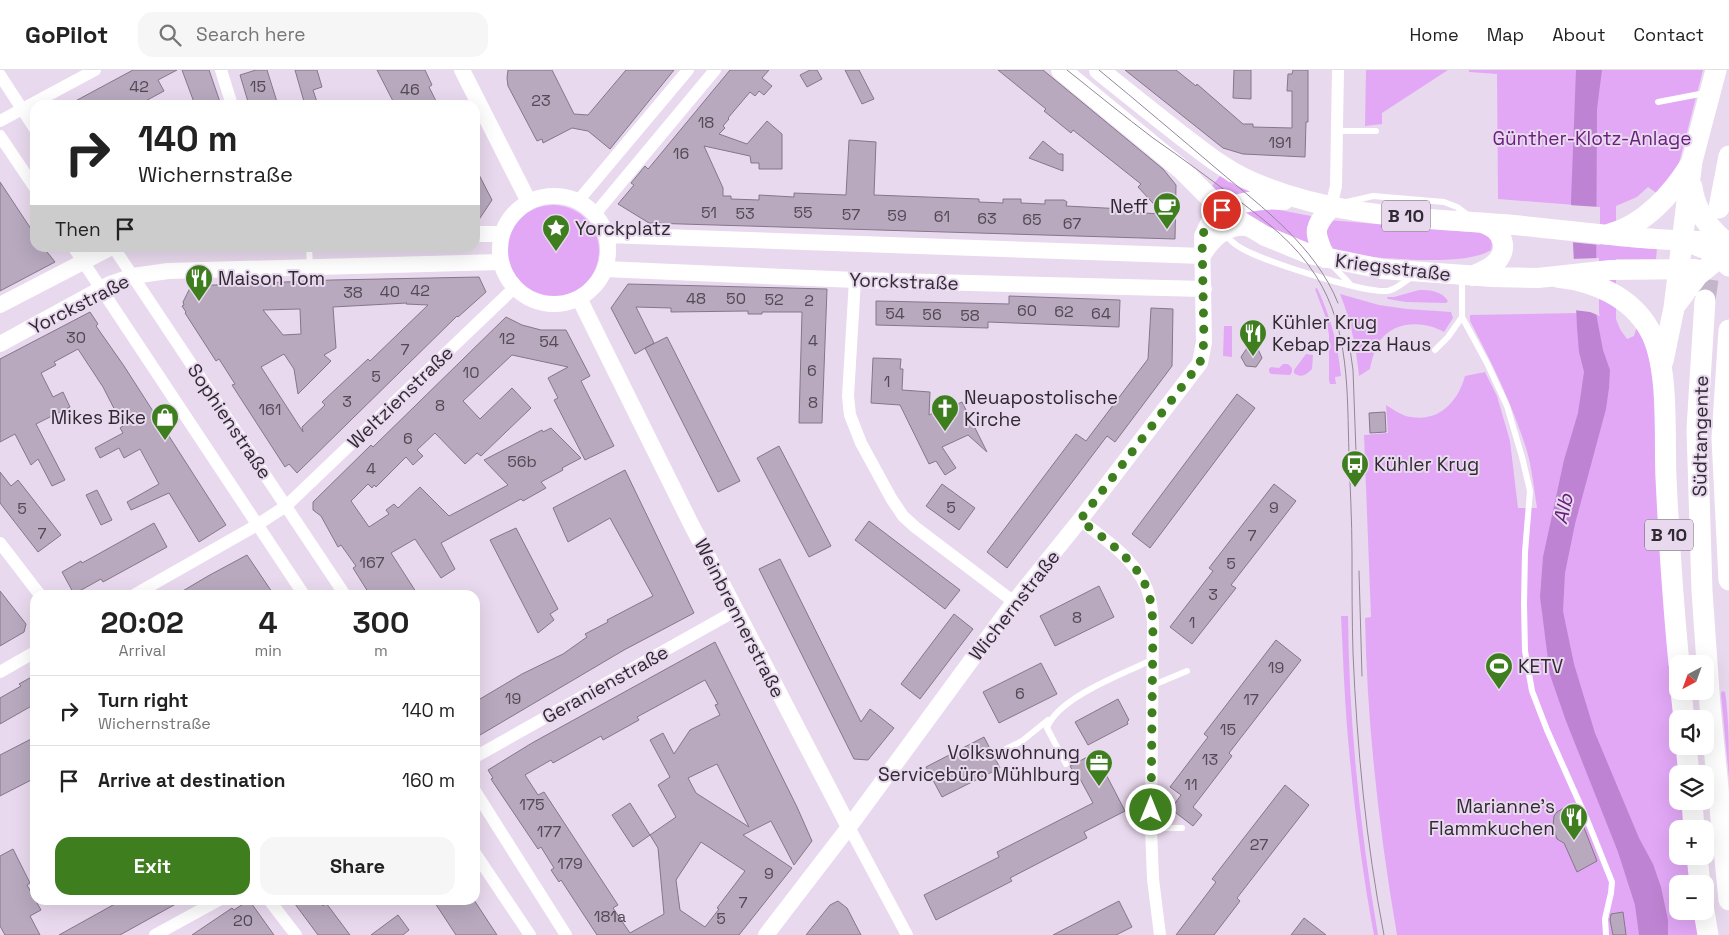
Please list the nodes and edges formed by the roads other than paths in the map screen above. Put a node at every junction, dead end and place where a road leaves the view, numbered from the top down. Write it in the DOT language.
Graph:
graph roads {
  1 [pos="95,70"];
  2 [pos="221,70"];
  3 [pos="688,70"];
  4 [pos="715,70"];
  5 [pos="1061,70"];
  6 [pos="1099,70"];
  7 [pos="1338,70"];
  8 [pos="1716,70"];
  9 [pos="468,73"];
  10 [pos="0,75"];
  11 [pos="1709,92"];
  12 [pos="39,100"];
  13 [pos="230,100"];
  14 [pos="1658,102"];
  15 [pos="30,105"];
  16 [pos="22,109"];
  17 [pos="0,121"];
  18 [pos="30,121"];
  19 [pos="1338,132"];
  20 [pos="1376,132"];
  21 [pos="0,136"];
  22 [pos="1729,156"];
  23 [pos="1692,168"];
  24 [pos="30,181"];
  25 [pos="578,201"];
  26 [pos="529,202"];
  27 [pos="1311,202"];
  28 [pos="1217,206"];
  29 [pos="1331,207"];
  30 [pos="1719,208"];
  31 [pos="595,214"];
  32 [pos="1482,223"];
  33 [pos="1254,230"];
  34 [pos="1225,232"];
  35 [pos="480,234"];
  36 [pos="500,234"];
  37 [pos="1610,234"];
  38 [pos="606,235"];
  39 [pos="1683,241"];
  40 [pos="115,252"];
  41 [pos="309,252"];
  42 [pos="78,254"];
  43 [pos="1724,255"];
  44 [pos="1203,256"];
  45 [pos="1325,258"];
  46 [pos="500,262"];
  47 [pos="310,266"];
  48 [pos="605,269"];
  49 [pos="1679,269"];
  50 [pos="1426,274"];
  51 [pos="133,276"];
  52 [pos="1467,276"];
  53 [pos="1557,277"];
  54 [pos="855,280"];
  55 [pos="1352,286"];
  56 [pos="514,288"];
  57 [pos="1204,289"];
  58 [pos="101,290"];
  59 [pos="579,298"];
  60 [pos="1705,300"];
  61 [pos="0,305"];
  62 [pos="1674,308"];
  63 [pos="1462,317"];
  64 [pos="1729,330"];
  65 [pos="0,344"];
  66 [pos="1435,350"];
  67 [pos="1661,371"];
  68 [pos="1672,407"];
  69 [pos="1729,426"];
  70 [pos="286,506"];
  71 [pos="1080,520"];
  72 [pos="257,525"];
  73 [pos="0,543"];
  74 [pos="1729,580"];
  75 [pos="36,590"];
  76 [pos="143,590"];
  77 [pos="301,590"];
  78 [pos="342,590"];
  79 [pos="1014,602"];
  80 [pos="735,610"];
  81 [pos="30,655"];
  82 [pos="1678,655"];
  83 [pos="1152,660"];
  84 [pos="1187,671"];
  85 [pos="0,672"];
  86 [pos="1151,686"];
  87 [pos="1050,720"];
  88 [pos="1006,749"];
  89 [pos="480,754"];
  90 [pos="1066,764"];
  91 [pos="480,799"];
  92 [pos="849,827"];
  93 [pos="1151,828"];
  94 [pos="1182,828"];
  95 [pos="480,860"];
  96 [pos="1729,900"];
  97 [pos="210,905"];
  98 [pos="273,905"];
  99 [pos="1706,920"];
  100 [pos="155,935"];
  101 [pos="296,935"];
  102 [pos="530,935"];
  103 [pos="566,935"];
  104 [pos="766,935"];
  105 [pos="907,935"];
  106 [pos="1160,935"];
  107 [pos="1606,935"];
  108 [pos="1708,935"];
  1 -- 12 [label="street"];
  2 -- 13 [label="street"];
  3 -- 25 [label="street"];
  4 -- 31 [label="street"];
  5 -- 28 [label="main road, Kriegsstraße / B 10"];
  6 -- 27 [label="main road, B 10"];
  7 -- 19 [label="street"];
  8 -- 11 [label="highway"];
  9 -- 26 [label="street"];
  10 -- 16 [label="street"];
  11 -- 14 [label="lane"];
  11 -- 23 [label="highway"];
  15 -- 16 [label="street"];
  16 -- 17 [label="street"];
  16 -- 18 [label="street"];
  19 -- 20 [label="lane"];
  19 -- 29 [label="street"];
  21 -- 24 [label="street"];
  22 -- 30 [label="highway"];
  23 -- 37 [label="highway"];
  23 -- 39 [label="highway"];
  23 -- 43 [label="highway"];
  25 -- 26 [label="street"];
  25 -- 31 [label="street"];
  26 -- 36 [label="street"];
  27 -- 28 [label="main road"];
  27 -- 29 [label="main road, B 10"];
  28 -- 33 [label="main road, Kriegsstraße / B 10"];
  28 -- 34 [label="lane"];
  28 -- 44 [label="street, Wichernstraße"];
  29 -- 32 [label="main road, B 10"];
  29 -- 45 [label="main road"];
  31 -- 38 [label="street"];
  32 -- 37 [label="main road, B 10"];
  32 -- 52 [label="main road"];
  33 -- 34 [label="street"];
  33 -- 45 [label="main road, Kriegsstraße / B 10"];
  34 -- 44 [label="street"];
  34 -- 55 [label="lane"];
  35 -- 36 [label="street"];
  36 -- 46 [label="street"];
  37 -- 39 [label="main road, B 10"];
  38 -- 44 [label="street, Yorckstraße"];
  38 -- 48 [label="street"];
  39 -- 43 [label="highway"];
  39 -- 49 [label="highway"];
  40 -- 51 [label="street, Sophienstraße"];
  41 -- 47 [label="lane"];
  42 -- 58 [label="street, Sophienstraße"];
  42 -- 61 [label="street, Yorckstraße"];
  43 -- 49 [label="highway"];
  43 -- 62 [label="highway"];
  44 -- 57 [label="street, Wichernstraße"];
  45 -- 50 [label="main road, Kriegsstraße / B 10"];
  45 -- 55 [label="lane"];
  46 -- 47 [label="street, Yorckstraße"];
  46 -- 56 [label="street"];
  47 -- 51 [label="street, Yorckstraße"];
  48 -- 54 [label="street, Yorckstraße"];
  48 -- 59 [label="street"];
  49 -- 53 [label="main road, Kriegsstraße / B 10"];
  49 -- 62 [label="highway"];
  50 -- 52 [label="main road, Kriegsstraße / B 10"];
  50 -- 55 [label="lane"];
  51 -- 58 [label="street, Yorckstraße"];
  51 -- 70 [label="street, Sophienstraße"];
  52 -- 53 [label="main road, Kriegsstraße / B 10"];
  52 -- 63 [label="lane"];
  53 -- 67 [label="highway, B 10"];
  54 -- 57 [label="street, Yorckstraße"];
  54 -- 79 [label="street"];
  56 -- 59 [label="street"];
  56 -- 70 [label="street, Weltzienstraße"];
  57 -- 71 [label="street, Wichernstraße"];
  58 -- 65 [label="street, Yorckstraße"];
  58 -- 72 [label="street, Sophienstraße"];
  59 -- 80 [label="street, Weinbrennerstraße"];
  60 -- 96 [label="highway, Südtangente"];
  62 -- 67 [label="highway"];
  63 -- 66 [label="lane"];
  63 -- 107 [label="lane"];
  64 -- 74 [label="highway, Südtangente"];
  67 -- 68 [label="highway, B 10"];
  68 -- 69 [label="highway"];
  68 -- 82 [label="highway, B 10"];
  70 -- 72 [label="street, Weltzienstraße"];
  70 -- 78 [label="street, Sophienstraße"];
  71 -- 79 [label="street, Wichernstraße"];
  71 -- 83 [label="street"];
  72 -- 76 [label="street, Weltzienstraße"];
  72 -- 77 [label="street, Sophienstraße"];
  73 -- 75 [label="street"];
  79 -- 92 [label="street, Wichernstraße"];
  80 -- 89 [label="street, Geranienstraße"];
  80 -- 92 [label="street, Weinbrennerstraße"];
  81 -- 85 [label="street"];
  83 -- 86 [label="street"];
  83 -- 87 [label="lane"];
  84 -- 86 [label="lane"];
  86 -- 93 [label="street"];
  87 -- 88 [label="lane"];
  87 -- 90 [label="lane"];
  91 -- 103 [label="street"];
  92 -- 104 [label="street, Wichernstraße"];
  92 -- 105 [label="street, Weinbrennerstraße"];
  93 -- 94 [label="lane"];
  93 -- 106 [label="street"];
  95 -- 102 [label="street"];
  97 -- 100 [label="street"];
  98 -- 101 [label="street"];
  99 -- 108 [label="highway"];
}
